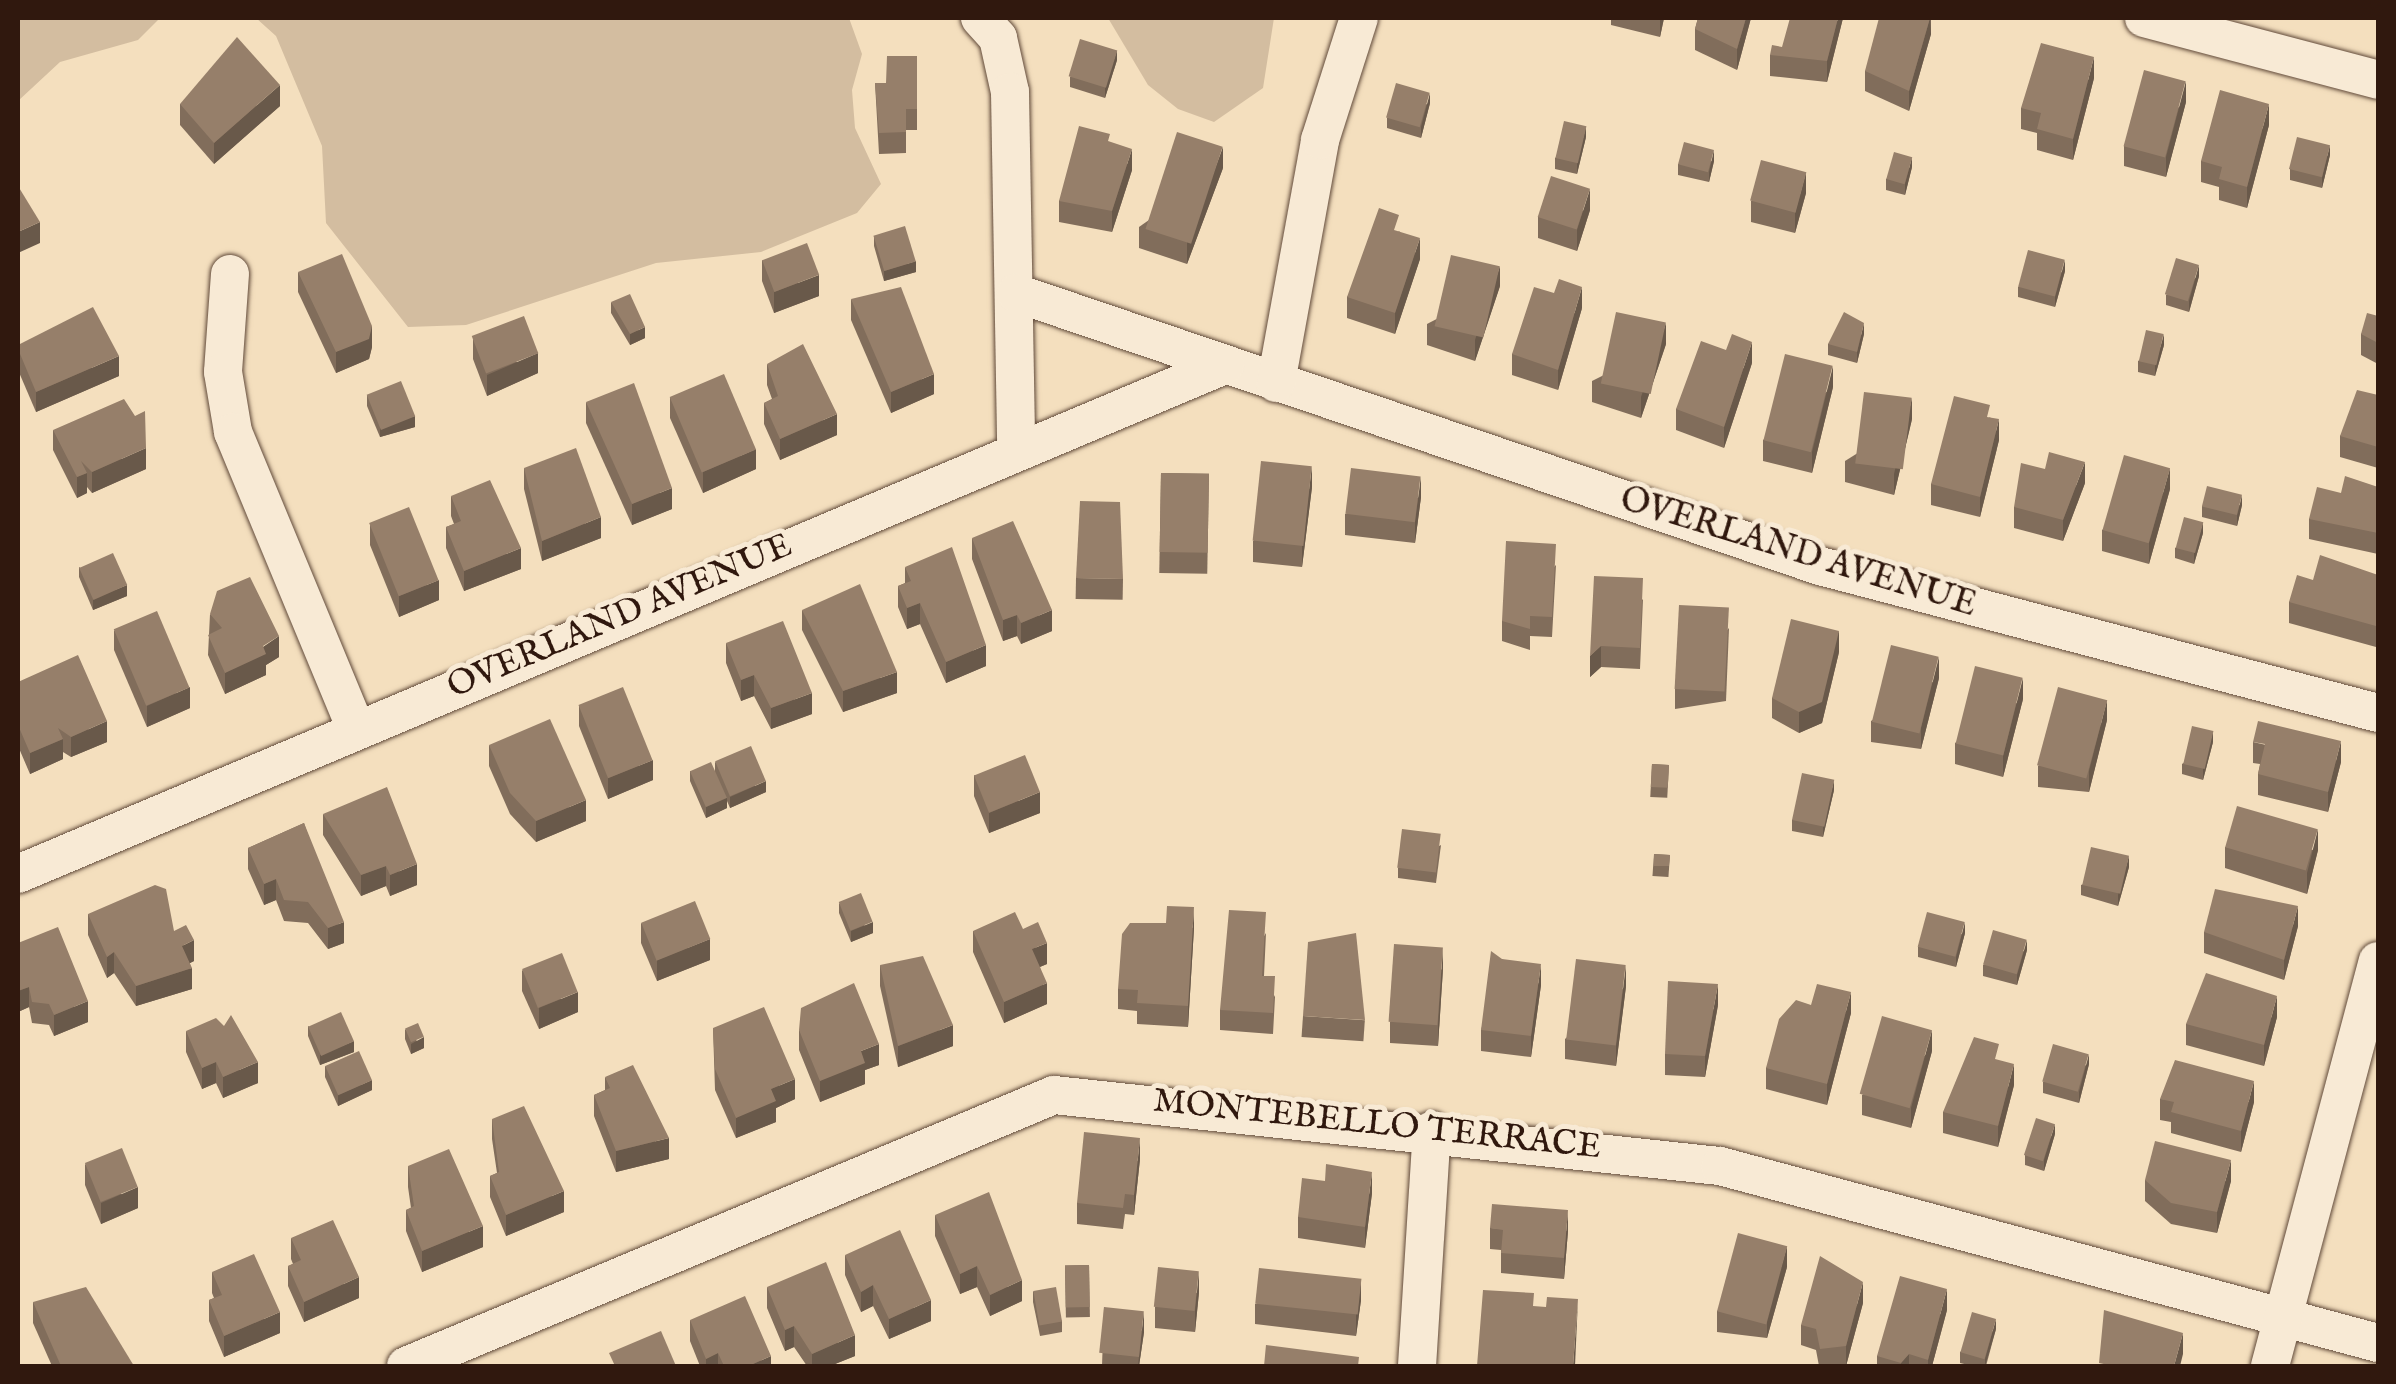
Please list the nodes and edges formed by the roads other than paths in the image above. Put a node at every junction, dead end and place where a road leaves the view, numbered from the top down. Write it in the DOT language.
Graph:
graph roads {
  1 [pos="980,18"];
  2 [pos="1359,18"];
  3 [pos="2144,18"];
  4 [pos="2378,80"];
  5 [pos="230,274"];
  6 [pos="1016,293"];
  7 [pos="1225,365"];
  8 [pos="1276,382"];
  9 [pos="1016,452"];
  10 [pos="2378,713"];
  11 [pos="355,728"];
  12 [pos="18,874"];
  13 [pos="2378,961"];
  14 [pos="1432,1130"];
  15 [pos="2283,1318"];
  16 [pos="2378,1342"];
  17 [pos="406,1366"];
  18 [pos="1417,1366"];
  19 [pos="2270,1366"];
  1 -- 6 [label="street"];
  2 -- 8 [label="street"];
  3 -- 4 [label="street"];
  5 -- 11 [label="street"];
  6 -- 7 [label="street, OVERLAND AVENUE"];
  6 -- 9 [label="street"];
  7 -- 8 [label="street, OVERLAND AVENUE"];
  7 -- 9 [label="street, OVERLAND AVENUE"];
  8 -- 10 [label="street, OVERLAND AVENUE"];
  9 -- 11 [label="street, OVERLAND AVENUE"];
  11 -- 12 [label="street, OVERLAND AVENUE"];
  13 -- 15 [label="street"];
  14 -- 15 [label="street, MONTEBELLO TERRACE"];
  14 -- 17 [label="street, MONTEBELLO TERRACE"];
  14 -- 18 [label="street"];
  15 -- 16 [label="street, MONTEBELLO TERRACE"];
  15 -- 19 [label="street"];
}
